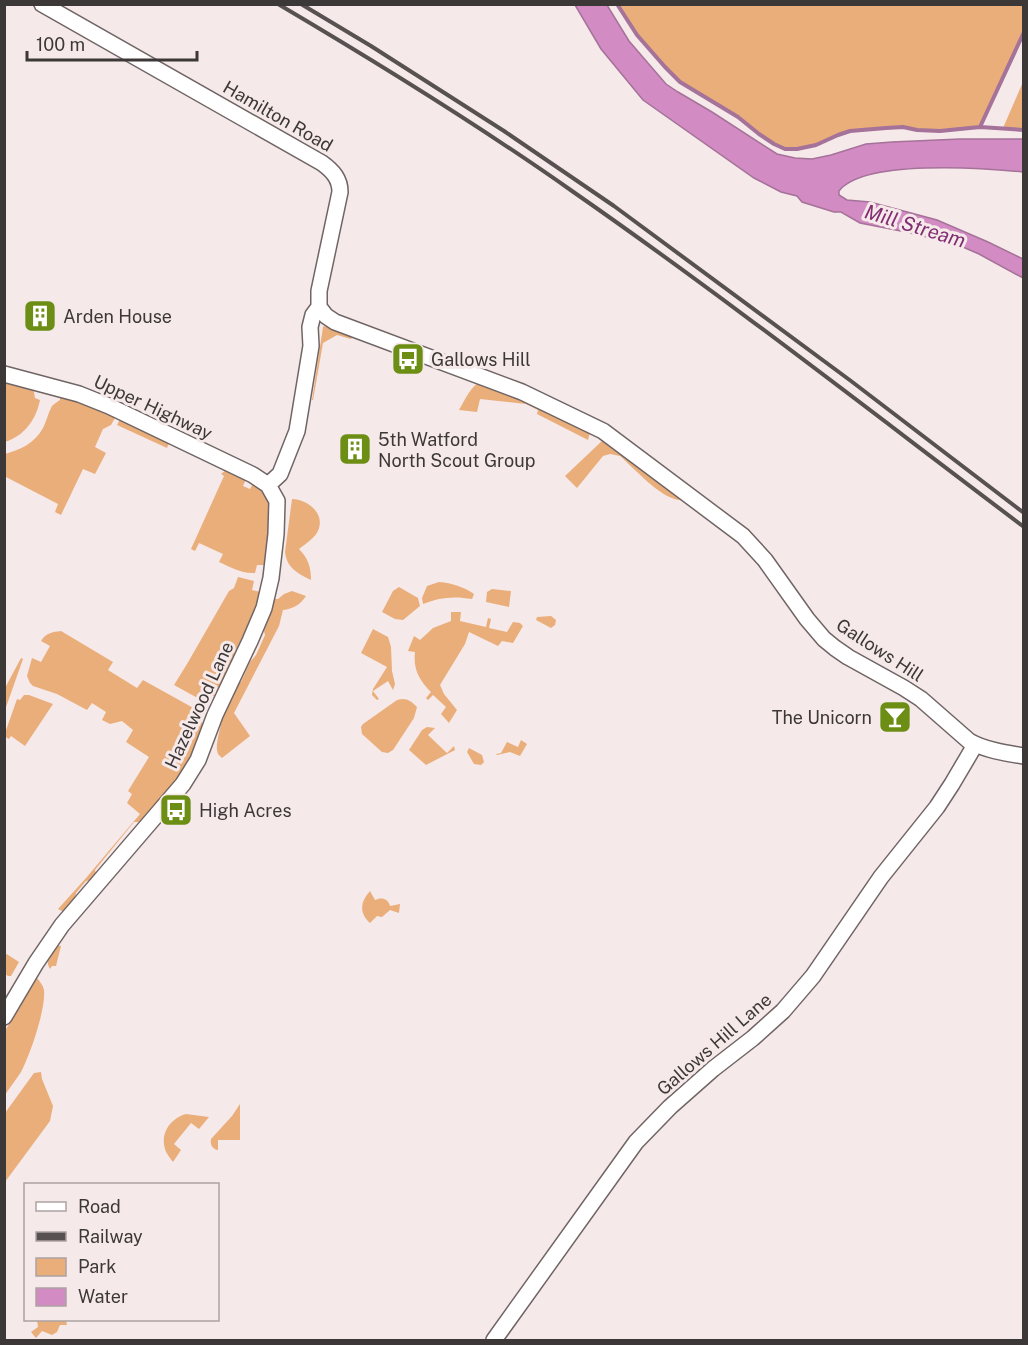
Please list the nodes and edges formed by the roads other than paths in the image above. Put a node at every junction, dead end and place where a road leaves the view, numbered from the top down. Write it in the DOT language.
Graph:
graph roads {
  1 [pos="42,4"];
  2 [pos="319,307"];
  3 [pos="4,374"];
  4 [pos="272,491"];
  5 [pos="975,744"];
  6 [pos="1023,756"];
  7 [pos="4,1017"];
  8 [pos="495,1341"];
  1 -- 2 [label="street, Hamilton Road"];
  2 -- 4 [label="street, Hamilton Road"];
  2 -- 5 [label="street, Gallows Hill"];
  3 -- 4 [label="street, Upper Highway"];
  4 -- 7 [label="street, Hazelwood Lane"];
  5 -- 6 [label="street"];
  5 -- 8 [label="street, Gallows Hill Lane"];
}
